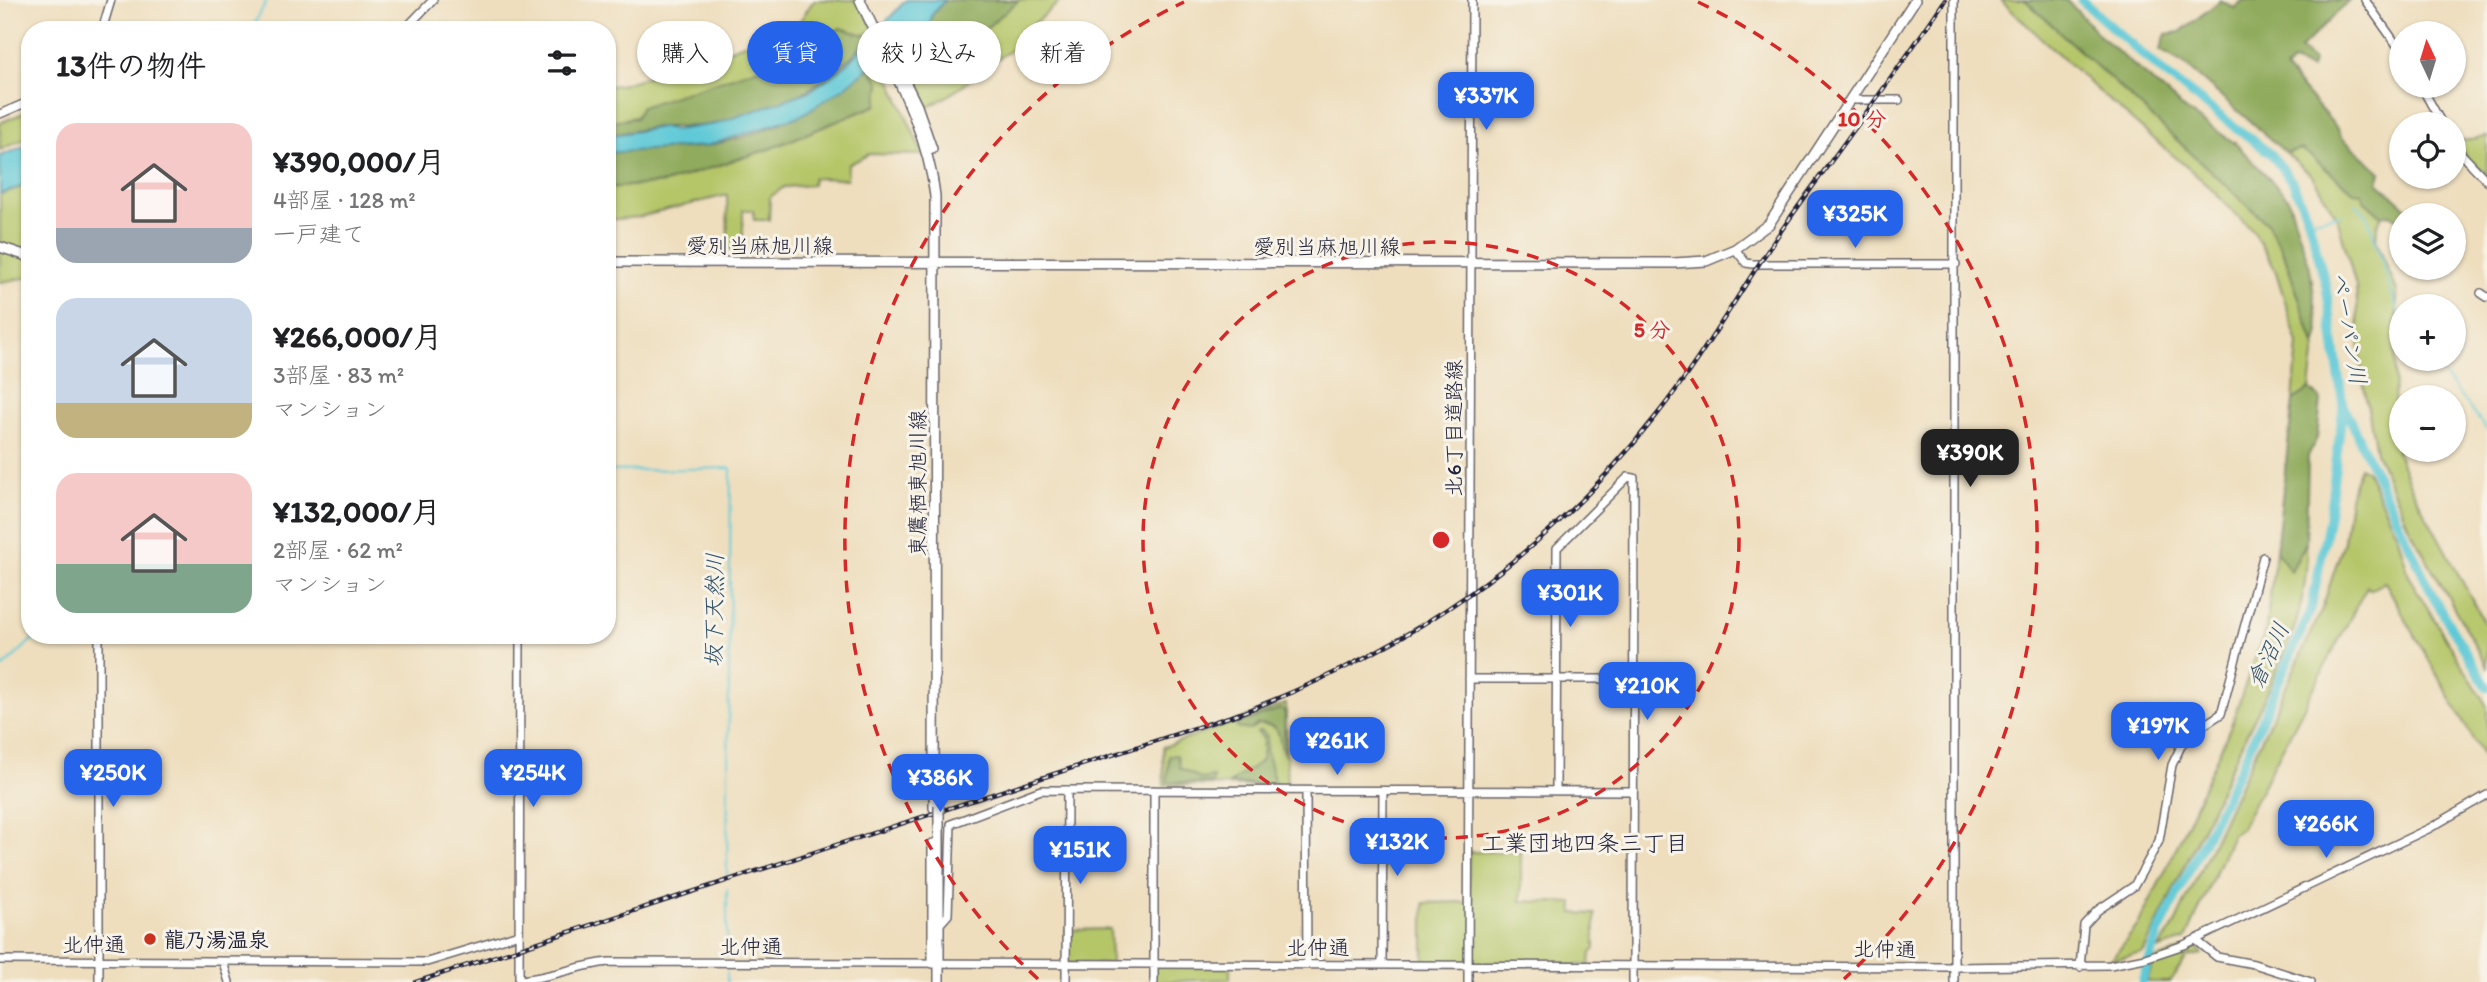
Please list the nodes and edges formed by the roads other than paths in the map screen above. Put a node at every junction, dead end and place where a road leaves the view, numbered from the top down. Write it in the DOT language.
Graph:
graph roads {
  1 [pos="111,0"];
  2 [pos="433,0"];
  3 [pos="860,0"];
  4 [pos="866,0"];
  5 [pos="1472,0"];
  6 [pos="1915,0"];
  7 [pos="1954,0"];
  8 [pos="2365,0"];
  9 [pos="105,21"];
  10 [pos="413,21"];
  11 [pos="2389,34"];
  12 [pos="908,96"];
  13 [pos="1851,100"];
  14 [pos="1899,100"];
  15 [pos="21,105"];
  16 [pos="0,114"];
  17 [pos="2466,159"];
  18 [pos="2487,181"];
  19 [pos="0,247"];
  20 [pos="1735,249"];
  21 [pos="21,254"];
  22 [pos="616,262"];
  23 [pos="938,262"];
  24 [pos="1471,264"];
  25 [pos="1956,264"];
  26 [pos="2263,557"];
  27 [pos="99,644"];
  28 [pos="520,644"];
  29 [pos="1469,679"];
  30 [pos="1556,679"];
  31 [pos="1633,679"];
  32 [pos="1066,790"];
  33 [pos="1154,790"];
  34 [pos="1306,790"];
  35 [pos="1383,791"];
  36 [pos="1469,791"];
  37 [pos="1556,791"];
  38 [pos="1633,791"];
  39 [pos="2487,795"];
  40 [pos="936,812"];
  41 [pos="940,924"];
  42 [pos="519,934"];
  43 [pos="2196,940"];
  44 [pos="0,961"];
  45 [pos="99,961"];
  46 [pos="223,962"];
  47 [pos="936,963"];
  48 [pos="1066,964"];
  49 [pos="1154,964"];
  50 [pos="1307,964"];
  51 [pos="1382,965"];
  52 [pos="1468,965"];
  53 [pos="1633,965"];
  54 [pos="1954,967"];
  55 [pos="2080,967"];
  56 [pos="519,981"];
  57 [pos="99,982"];
  58 [pos="229,982"];
  59 [pos="933,982"];
  60 [pos="939,982"];
  61 [pos="1066,982"];
  62 [pos="1153,982"];
  63 [pos="1468,982"];
  64 [pos="1633,982"];
  65 [pos="1954,982"];
  66 [pos="2311,982"];
  1 -- 9 [label="street"];
  2 -- 10 [label="street"];
  3 -- 12 [label="main road, 東鷹栖東旭川線"];
  4 -- 12 [label="main road, 東鷹栖東旭川線"];
  5 -- 24 [label="street, 北6丁目道路線"];
  6 -- 13 [label="main road, 愛別当麻旭川線"];
  7 -- 25 [label="street"];
  8 -- 11 [label="street"];
  12 -- 23 [label="main road, 東鷹栖東旭川線"];
  13 -- 14 [label="street"];
  13 -- 20 [label="main road, 愛別当麻旭川線"];
  15 -- 16 [label="street"];
  17 -- 18 [label="street"];
  19 -- 21 [label="main road"];
  20 -- 24 [label="main road, 愛別当麻旭川線"];
  20 -- 25 [label="street"];
  22 -- 23 [label="main road, 愛別当麻旭川線"];
  23 -- 24 [label="main road, 愛別当麻旭川線"];
  23 -- 40 [label="main road, 東鷹栖東旭川線"];
  24 -- 29 [label="street, 北6丁目道路線"];
  25 -- 54 [label="street"];
  26 -- 55 [label="street"];
  27 -- 45 [label="street"];
  28 -- 42 [label="street"];
  29 -- 30 [label="street"];
  29 -- 36 [label="street, 北6丁目道路線"];
  30 -- 31 [label="street"];
  30 -- 31 [label="street"];
  30 -- 37 [label="street"];
  31 -- 38 [label="street"];
  32 -- 33 [label="street"];
  32 -- 41 [label="street"];
  32 -- 48 [label="street"];
  33 -- 34 [label="street"];
  33 -- 49 [label="street"];
  34 -- 35 [label="street"];
  34 -- 50 [label="street"];
  35 -- 36 [label="street"];
  35 -- 51 [label="street"];
  36 -- 37 [label="street"];
  36 -- 52 [label="street, 北6丁目道路線"];
  37 -- 38 [label="street"];
  38 -- 53 [label="street"];
  39 -- 43 [label="street, 北仲通"];
  40 -- 41 [label="main road, 東鷹栖東旭川線"];
  40 -- 47 [label="main road, 東鷹栖東旭川線"];
  41 -- 47 [label="main road, 東鷹栖東旭川線"];
  42 -- 46 [label="street, 北仲通"];
  42 -- 56 [label="street"];
  43 -- 55 [label="street, 北仲通"];
  43 -- 66 [label="street"];
  44 -- 45 [label="street, 北仲通"];
  45 -- 46 [label="street, 北仲通"];
  45 -- 57 [label="street"];
  46 -- 58 [label="street"];
  47 -- 48 [label="street, 北仲通"];
  47 -- 56 [label="street, 北仲通"];
  47 -- 59 [label="main road, 東鷹栖東旭川線"];
  47 -- 60 [label="main road, 東鷹栖東旭川線"];
  48 -- 49 [label="street, 北仲通"];
  48 -- 61 [label="street"];
  49 -- 50 [label="street, 北仲通"];
  49 -- 62 [label="street"];
  50 -- 51 [label="street, 北仲通"];
  51 -- 52 [label="street, 北仲通"];
  52 -- 53 [label="street, 北仲通"];
  52 -- 63 [label="street, 北6丁目道路線"];
  53 -- 54 [label="street, 北仲通"];
  53 -- 64 [label="street"];
  54 -- 55 [label="street, 北仲通"];
  54 -- 65 [label="street"];
}
